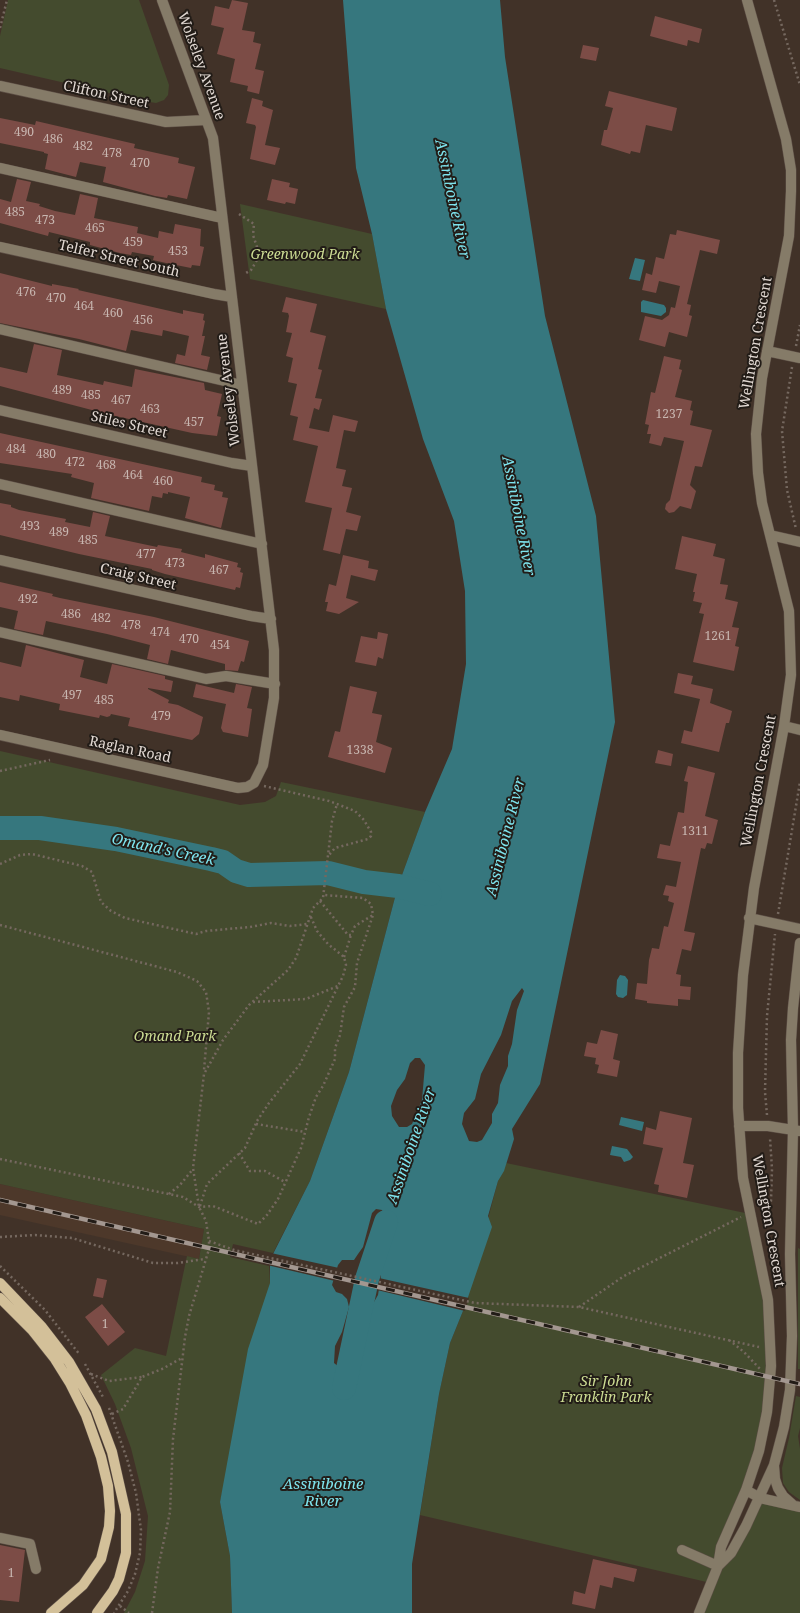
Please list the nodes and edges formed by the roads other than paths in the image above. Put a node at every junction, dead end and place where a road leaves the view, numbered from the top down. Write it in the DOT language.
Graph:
graph roads {
  1 [pos="162,0"];
  2 [pos="748,0"];
  3 [pos="0,86"];
  4 [pos="206,120"];
  5 [pos="0,168"];
  6 [pos="795,171"];
  7 [pos="222,218"];
  8 [pos="0,247"];
  9 [pos="232,297"];
  10 [pos="0,329"];
  11 [pos="767,351"];
  12 [pos="797,358"];
  13 [pos="242,385"];
  14 [pos="0,410"];
  15 [pos="252,466"];
  16 [pos="0,484"];
  17 [pos="770,535"];
  18 [pos="799,542"];
  19 [pos="262,544"];
  20 [pos="0,560"];
  21 [pos="271,619"];
  22 [pos="0,632"];
  23 [pos="275,684"];
  24 [pos="784,726"];
  25 [pos="800,730"];
  26 [pos="0,735"];
  27 [pos="254,783"];
  28 [pos="749,918"];
  29 [pos="800,929"];
  30 [pos="800,943"];
  31 [pos="739,1126"];
  32 [pos="796,1130"];
  33 [pos="0,1283"];
  34 [pos="0,1298"];
  35 [pos="774,1465"];
  36 [pos="746,1490"];
  37 [pos="760,1498"];
  38 [pos="797,1506"];
  39 [pos="0,1538"];
  40 [pos="682,1550"];
  41 [pos="718,1566"];
  42 [pos="36,1569"];
  43 [pos="51,1613"];
  44 [pos="97,1613"];
  45 [pos="699,1613"];
  1 -- 4 [label="street, Wolseley Avenue"];
  2 -- 6 [label="street, Wellington Crescent"];
  3 -- 4 [label="street, Clifton Street"];
  4 -- 7 [label="street, Wolseley Avenue"];
  5 -- 7 [label="street"];
  6 -- 11 [label="street, Wellington Crescent"];
  7 -- 9 [label="street, Wolseley Avenue"];
  8 -- 9 [label="street, Telfer Street South"];
  9 -- 13 [label="street, Wolseley Avenue"];
  10 -- 13 [label="street"];
  11 -- 12 [label="street"];
  11 -- 17 [label="street, Wellington Crescent"];
  13 -- 15 [label="street, Wolseley Avenue"];
  14 -- 15 [label="street, Stiles Street"];
  15 -- 19 [label="street, Wolseley Avenue"];
  16 -- 19 [label="street"];
  17 -- 18 [label="street"];
  17 -- 24 [label="street, Wellington Crescent"];
  19 -- 21 [label="street, Wolseley Avenue"];
  20 -- 21 [label="street, Craig Street"];
  21 -- 23 [label="street, Wolseley Avenue"];
  22 -- 23 [label="street"];
  23 -- 27 [label="street, Wolseley Avenue"];
  24 -- 25 [label="street"];
  24 -- 28 [label="street, Wellington Crescent"];
  26 -- 27 [label="street, Raglan Road"];
  28 -- 29 [label="street"];
  28 -- 31 [label="street, Wellington Crescent"];
  30 -- 32 [label="street, Wellington Crescent"];
  31 -- 32 [label="street"];
  31 -- 36 [label="street, Wellington Crescent"];
  32 -- 35 [label="street, Wellington Crescent"];
  33 -- 44 [label="main road"];
  34 -- 43 [label="main road"];
  35 -- 37 [label="street, Wellington Crescent"];
  35 -- 38 [label="street"];
  36 -- 37 [label="street"];
  36 -- 41 [label="street, Wellington Crescent"];
  37 -- 38 [label="street"];
  37 -- 41 [label="street, Wellington Crescent"];
  39 -- 42 [label="street"];
  40 -- 41 [label="street"];
  41 -- 45 [label="street, Wellington Crescent"];
}
